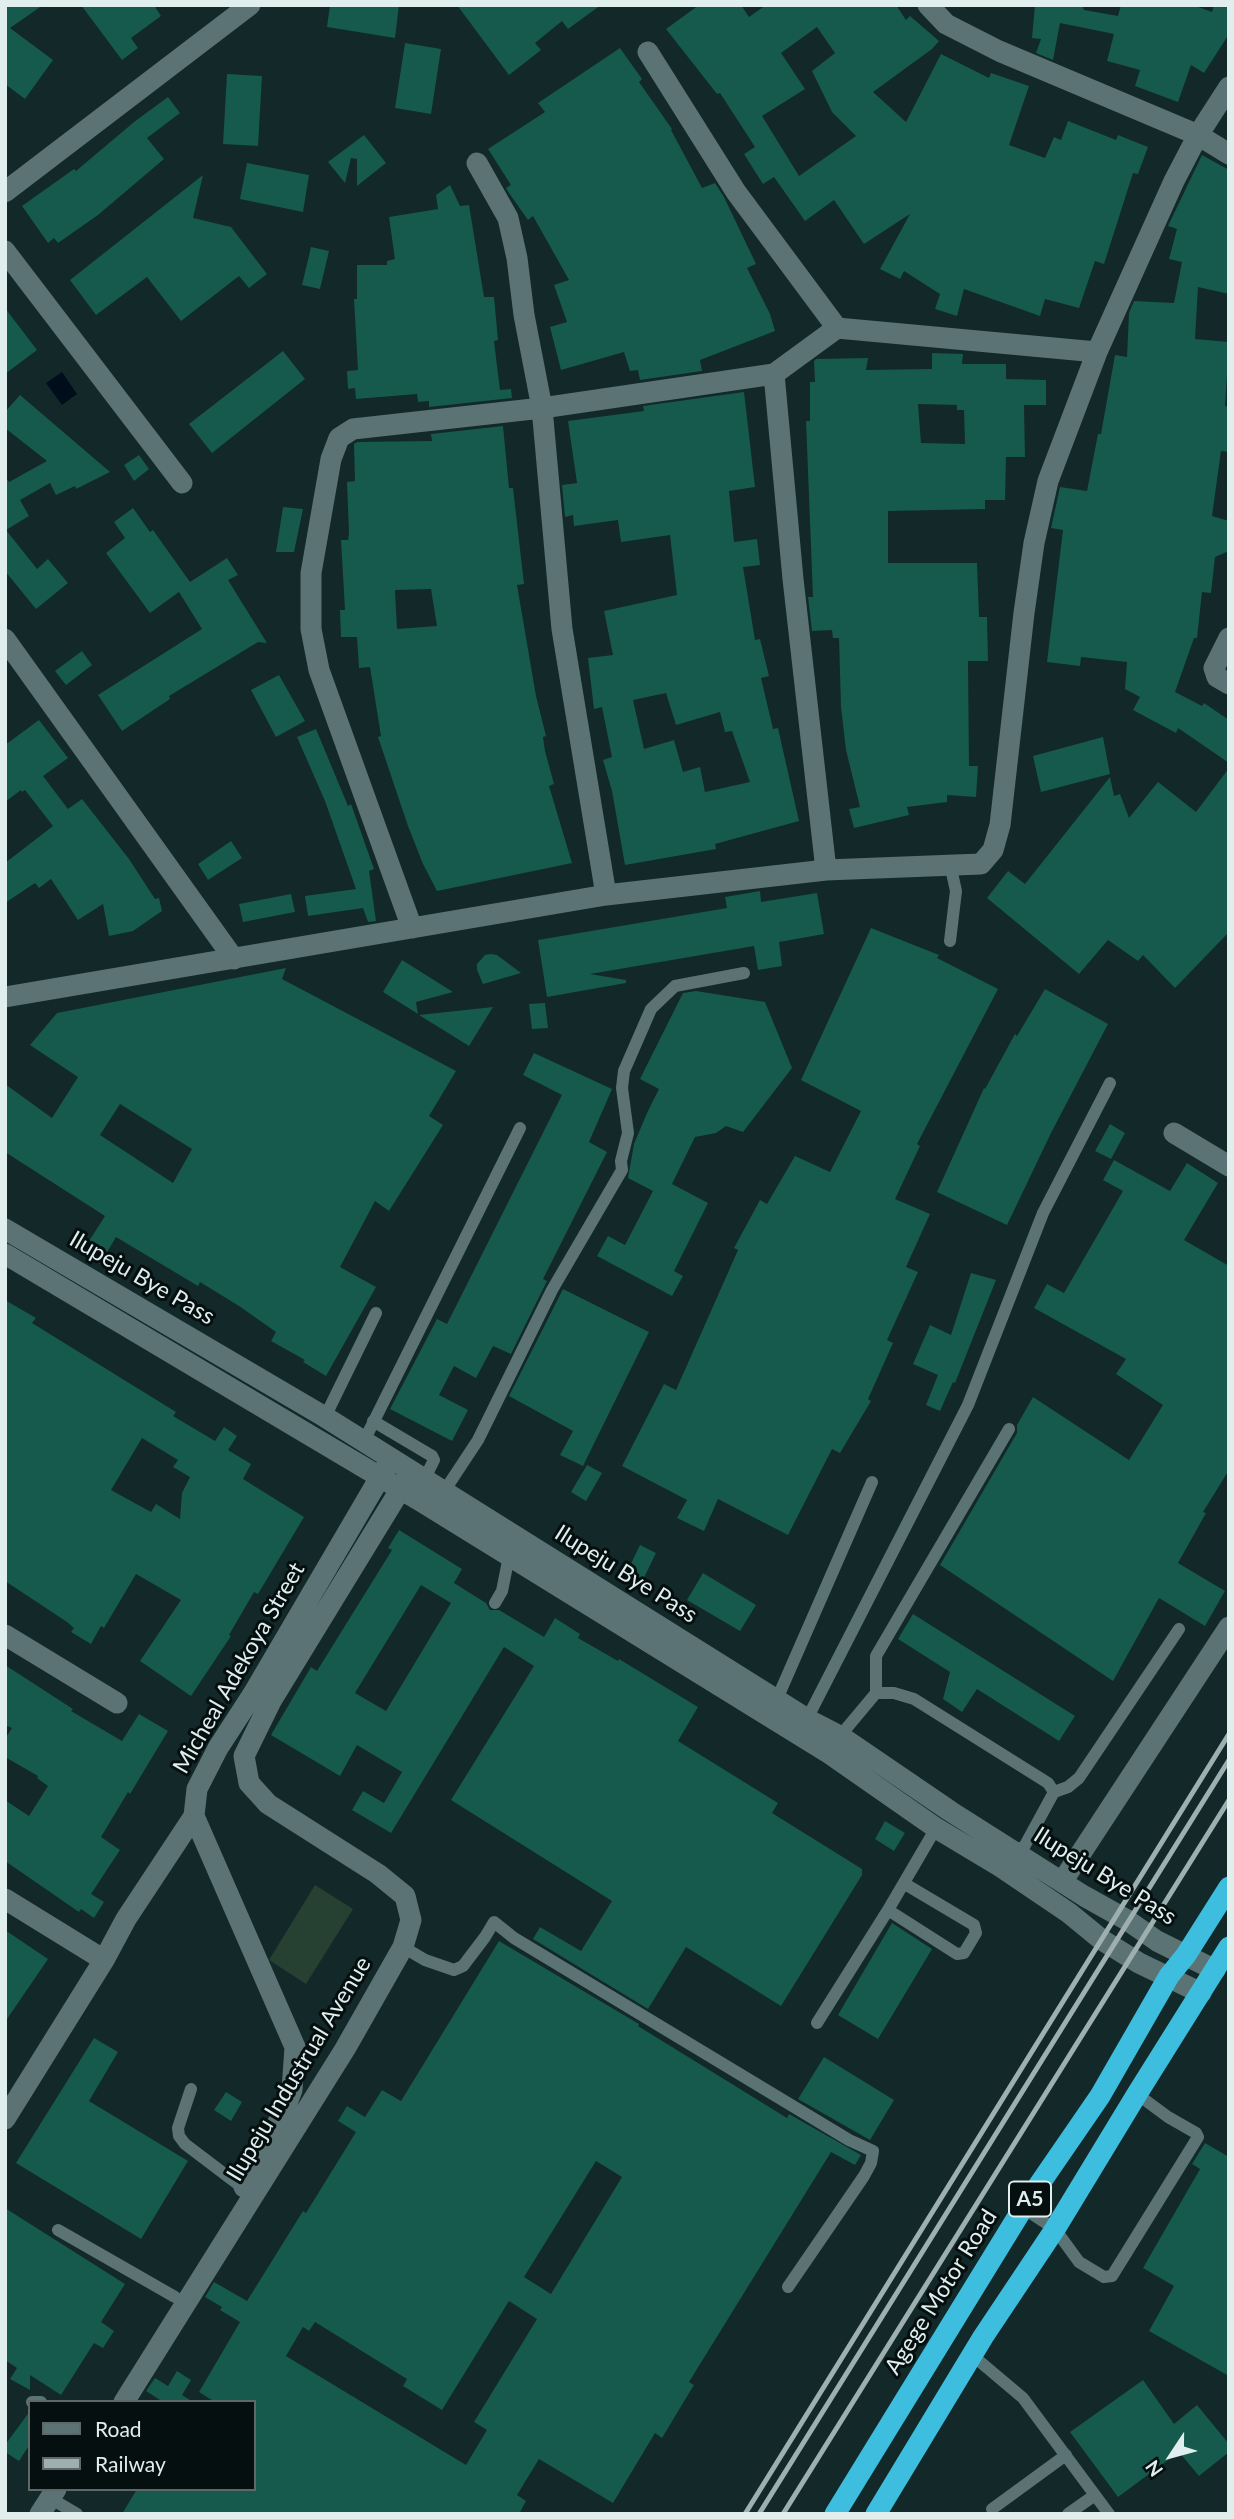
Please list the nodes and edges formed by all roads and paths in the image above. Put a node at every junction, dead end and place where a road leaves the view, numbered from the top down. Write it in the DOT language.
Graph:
graph roads {
  1 [pos="250,5"];
  2 [pos="928,5"];
  3 [pos="648,52"];
  4 [pos="1229,88"];
  5 [pos="1198,135"];
  6 [pos="1229,154"];
  7 [pos="477,163"];
  8 [pos="5,192"];
  9 [pos="5,251"];
  10 [pos="837,328"];
  11 [pos="1097,352"];
  12 [pos="774,374"];
  13 [pos="542,408"];
  14 [pos="182,483"];
  15 [pos="1229,638"];
  16 [pos="5,639"];
  17 [pos="1229,684"];
  18 [pos="950,864"];
  19 [pos="826,870"];
  20 [pos="606,895"];
  21 [pos="412,928"];
  22 [pos="950,941"];
  23 [pos="234,959"];
  24 [pos="744,973"];
  25 [pos="5,997"];
  26 [pos="1110,1083"];
  27 [pos="520,1128"];
  28 [pos="1174,1133"];
  29 [pos="1229,1166"];
  30 [pos="5,1228"];
  31 [pos="5,1254"];
  32 [pos="376,1313"];
  33 [pos="325,1417"];
  34 [pos="373,1420"];
  35 [pos="1009,1429"];
  36 [pos="355,1437"];
  37 [pos="390,1458"];
  38 [pos="410,1478"];
  39 [pos="380,1479"];
  40 [pos="872,1482"];
  41 [pos="443,1493"];
  42 [pos="509,1556"];
  43 [pos="495,1603"];
  44 [pos="1229,1626"];
  45 [pos="1179,1629"];
  46 [pos="5,1635"];
  47 [pos="876,1693"];
  48 [pos="777,1699"];
  49 [pos="117,1703"];
  50 [pos="807,1719"];
  51 [pos="840,1736"];
  52 [pos="1054,1792"];
  53 [pos="268,1804"];
  54 [pos="194,1816"];
  55 [pos="936,1828"];
  56 [pos="1012,1850"];
  57 [pos="1062,1882"];
  58 [pos="905,1884"];
  59 [pos="1229,1887"];
  60 [pos="5,1899"];
  61 [pos="888,1910"];
  62 [pos="403,1947"];
  63 [pos="1229,1947"];
  64 [pos="1186,1955"];
  65 [pos="104,1960"];
  66 [pos="1215,1970"];
  67 [pos="1169,1976"];
  68 [pos="1200,1993"];
  69 [pos="817,2023"];
  70 [pos="191,2089"];
  71 [pos="1137,2094"];
  72 [pos="5,2119"];
  73 [pos="243,2188"];
  74 [pos="1023,2208"];
  75 [pos="1055,2229"];
  76 [pos="58,2230"];
  77 [pos="788,2287"];
  78 [pos="175,2297"];
  79 [pos="972,2356"];
  80 [pos="112,2400"];
  81 [pos="125,2400"];
  82 [pos="1066,2455"];
  83 [pos="1095,2495"];
  84 [pos="63,2502"];
  85 [pos="992,2509"];
  86 [pos="40,2514"];
  87 [pos="835,2514"];
  88 [pos="876,2514"];
  89 [pos="1068,2514"];
  90 [pos="1109,2514"];
  1 -- 8 [label="street"];
  2 -- 5 [label="street"];
  3 -- 10 [label="street"];
  4 -- 5 [label="street"];
  5 -- 6 [label="street"];
  5 -- 11 [label="street"];
  7 -- 13 [label="street"];
  9 -- 14 [label="street"];
  10 -- 11 [label="street"];
  10 -- 12 [label="street"];
  11 -- 18 [label="street"];
  12 -- 13 [label="street"];
  12 -- 19 [label="street"];
  13 -- 20 [label="street"];
  13 -- 21 [label="street"];
  15 -- 17 [label="street"];
  16 -- 23 [label="street"];
  18 -- 19 [label="street"];
  18 -- 22 [label="lane"];
  19 -- 20 [label="street"];
  20 -- 21 [label="street"];
  21 -- 23 [label="street"];
  23 -- 25 [label="street"];
  24 -- 41 [label="lane"];
  26 -- 50 [label="lane"];
  27 -- 34 [label="lane"];
  28 -- 29 [label="street"];
  30 -- 33 [label="street, Ilupeju Bye Pass"];
  31 -- 39 [label="street, Ilupeju Bye Pass"];
  32 -- 33 [label="lane"];
  33 -- 36 [label="street, Ilupeju Bye Pass"];
  34 -- 36 [label="lane"];
  34 -- 38 [label="lane"];
  35 -- 47 [label="lane"];
  36 -- 37 [label="street, Ilupeju Bye Pass"];
  37 -- 38 [label="street, Ilupeju Bye Pass"];
  37 -- 39 [label="street, Micheal Adekoya Street"];
  38 -- 39 [label="street, Ilupeju Bye Pass"];
  38 -- 41 [label="street, Ilupeju Bye Pass"];
  38 -- 42 [label="street, Ilupeju Bye Pass"];
  38 -- 53 [label="street, Micheal Adekoya Street"];
  39 -- 54 [label="street, Micheal Adekoya Street"];
  40 -- 48 [label="lane"];
  41 -- 48 [label="street, Ilupeju Bye Pass"];
  42 -- 43 [label="lane"];
  42 -- 55 [label="street, Ilupeju Bye Pass"];
  44 -- 57 [label="street"];
  45 -- 52 [label="lane"];
  46 -- 49 [label="street"];
  47 -- 51 [label="lane"];
  47 -- 52 [label="lane"];
  48 -- 50 [label="street, Ilupeju Bye Pass"];
  50 -- 51 [label="street, Ilupeju Bye Pass"];
  51 -- 56 [label="street, Ilupeju Bye Pass"];
  52 -- 56 [label="lane"];
  53 -- 62 [label="street, Ilupeju Industrual Avenue"];
  54 -- 65 [label="street, Micheal Adekoya Street"];
  54 -- 73 [label="street, Ilupeju Industrual Avenue"];
  55 -- 58 [label="lane"];
  55 -- 67 [label="street, Ilupeju Bye Pass"];
  56 -- 57 [label="street, Ilupeju Bye Pass"];
  57 -- 64 [label="street, Ilupeju Bye Pass"];
  58 -- 61 [label="lane"];
  58 -- 61 [label="lane"];
  59 -- 64 [label="highway, Agege Motor Road / A5"];
  60 -- 65 [label="street"];
  61 -- 69 [label="lane"];
  62 -- 77 [label="lane"];
  62 -- 81 [label="street, Ilupeju Industrual Avenue"];
  63 -- 66 [label="highway, A5"];
  64 -- 66 [label="street, Ilupeju Bye Pass"];
  64 -- 67 [label="highway, Agege Motor Road / A5"];
  65 -- 72 [label="street, Micheal Adekoya Street"];
  66 -- 68 [label="highway, A5"];
  67 -- 68 [label="street, Ilupeju Bye Pass"];
  67 -- 74 [label="highway, Agege Motor Road / A5"];
  68 -- 71 [label="highway, A5"];
  70 -- 73 [label="lane"];
  71 -- 75 [label="highway, A5"];
  71 -- 75 [label="lane"];
  73 -- 78 [label="street, Ilupeju Industrual Avenue"];
  74 -- 75 [label="lane"];
  74 -- 87 [label="highway, Agege Motor Road / A5"];
  75 -- 79 [label="highway, A5"];
  76 -- 78 [label="lane"];
  78 -- 80 [label="street, Ilupeju Industrual Avenue"];
  79 -- 82 [label="lane"];
  79 -- 88 [label="highway, A5"];
  82 -- 83 [label="lane"];
  82 -- 85 [label="lane"];
  83 -- 89 [label="lane"];
  83 -- 90 [label="lane"];
  84 -- 86 [label="street"];
}
